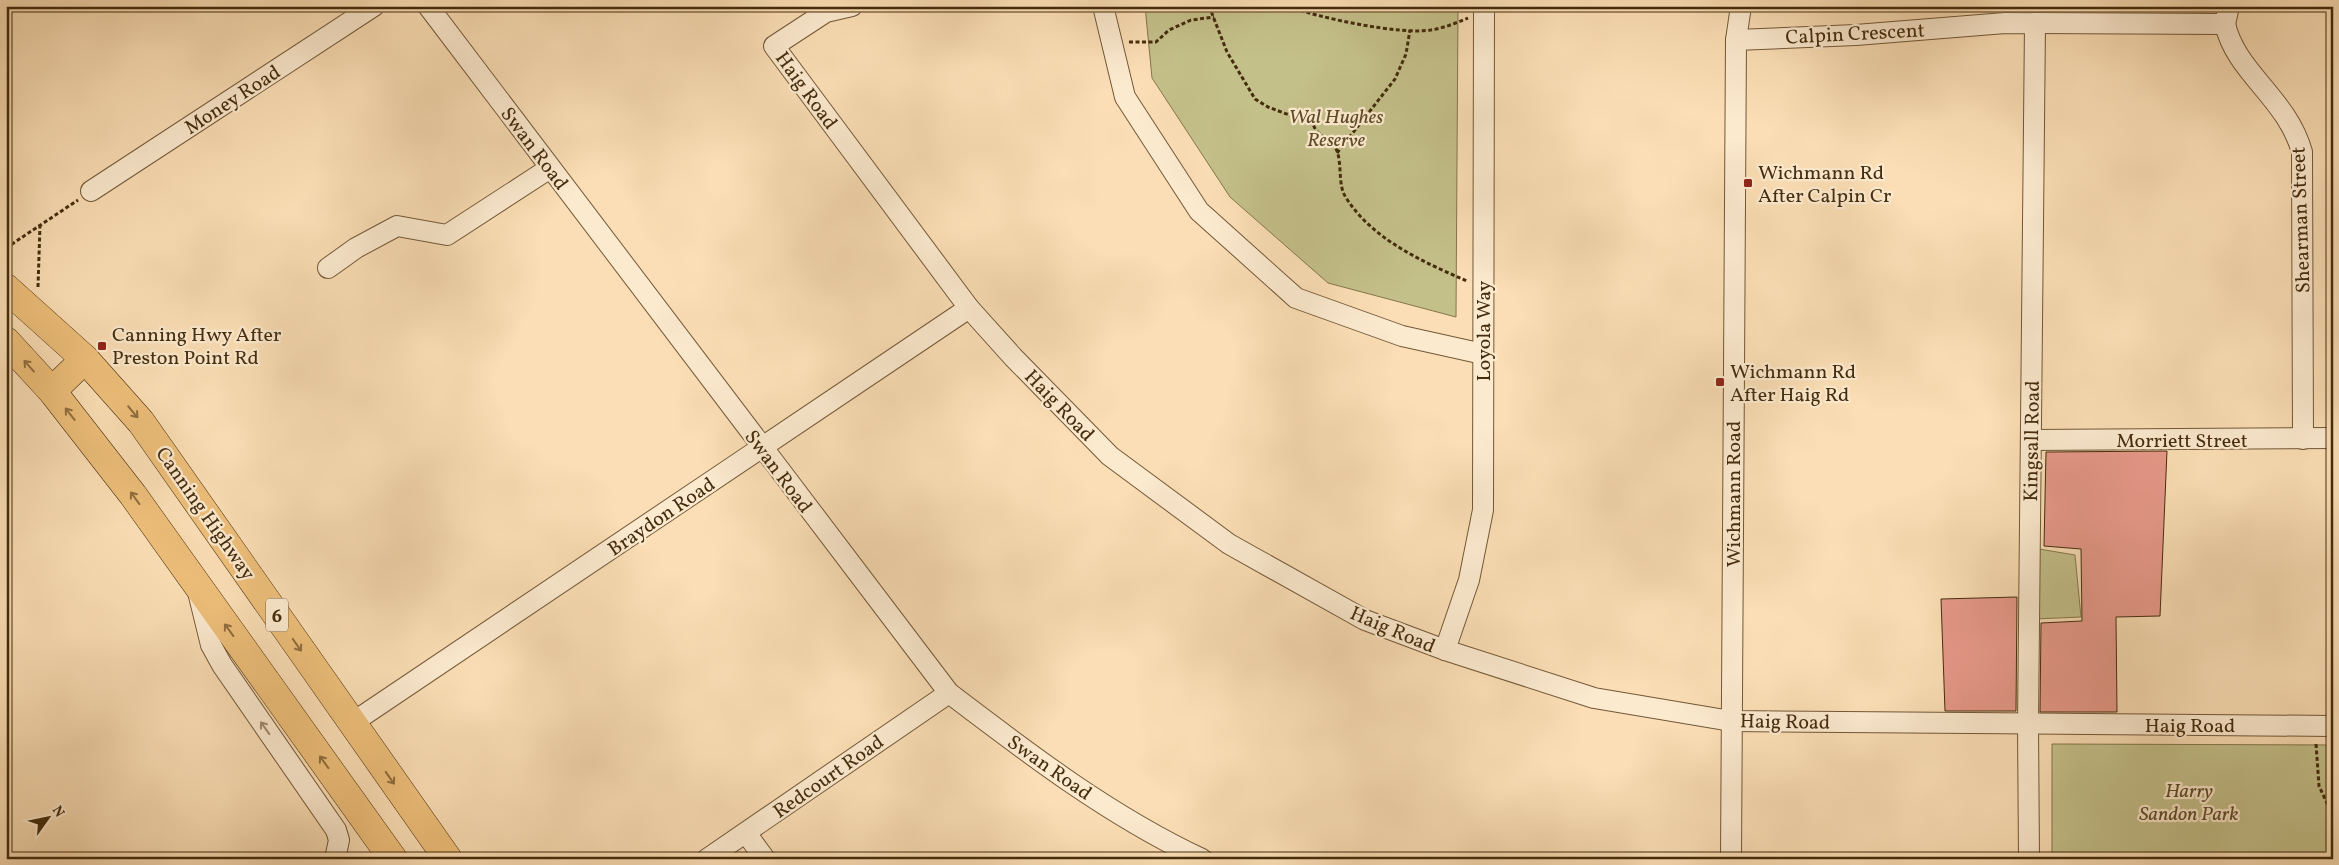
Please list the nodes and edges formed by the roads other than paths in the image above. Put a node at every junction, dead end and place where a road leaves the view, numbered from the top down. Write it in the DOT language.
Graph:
graph roads {
  1 [pos="374,6"];
  2 [pos="428,6"];
  3 [pos="852,6"];
  4 [pos="1103,6"];
  5 [pos="1730,6"];
  6 [pos="1741,6"];
  7 [pos="1484,9"];
  8 [pos="2227,15"];
  9 [pos="2035,23"];
  10 [pos="1736,40"];
  11 [pos="550,168"];
  12 [pos="91,191"];
  13 [pos="328,268"];
  14 [pos="6,288"];
  15 [pos="969,308"];
  16 [pos="6,341"];
  17 [pos="1483,354"];
  18 [pos="85,360"];
  19 [pos="52,391"];
  20 [pos="2333,438"];
  21 [pos="2303,439"];
  22 [pos="2030,440"];
  23 [pos="762,448"];
  24 [pos="196,584"];
  25 [pos="1445,650"];
  26 [pos="949,693"];
  27 [pos="1731,721"];
  28 [pos="352,723"];
  29 [pos="2028,724"];
  30 [pos="2324,726"];
  31 [pos="746,832"];
  32 [pos="335,859"];
  33 [pos="393,859"];
  34 [pos="448,859"];
  35 [pos="707,859"];
  36 [pos="765,859"];
  37 [pos="1202,859"];
  38 [pos="1732,859"];
  39 [pos="2029,859"];
  1 -- 12 [label="street, Money Road"];
  2 -- 11 [label="street, Swan Road"];
  3 -- 15 [label="street, Haig Road"];
  4 -- 17 [label="street"];
  5 -- 10 [label="street, Wichmann Road"];
  6 -- 10 [label="street, Wichmann Road"];
  7 -- 17 [label="street, Loyola Way"];
  8 -- 9 [label="street, Calpin Crescent"];
  8 -- 21 [label="street, Shearman Street"];
  9 -- 10 [label="street, Calpin Crescent"];
  9 -- 22 [label="street, Kingsall Road"];
  10 -- 27 [label="street, Wichmann Road"];
  11 -- 13 [label="street"];
  11 -- 23 [label="street, Swan Road"];
  14 -- 18 [label="highway, Canning Highway / 6"];
  15 -- 23 [label="street, Braydon Road"];
  15 -- 25 [label="street, Haig Road"];
  19 -- 16 [label="highway, 6, one-way"];
  17 -- 25 [label="street, Loyola Way"];
  18 -- 19 [label="highway"];
  18 -- 28 [label="highway, Canning Highway / 6, one-way"];
  24 -- 19 [label="highway, 6, one-way"];
  20 -- 21 [label="street, Morriett Street"];
  21 -- 22 [label="street, Morriett Street"];
  22 -- 29 [label="street, Kingsall Road"];
  23 -- 26 [label="street, Swan Road"];
  23 -- 28 [label="street, Braydon Road"];
  32 -- 24 [label="street, one-way"];
  33 -- 24 [label="highway, 6, one-way"];
  25 -- 27 [label="street, Haig Road"];
  26 -- 31 [label="street, Redcourt Road"];
  26 -- 37 [label="street, Swan Road"];
  27 -- 29 [label="street, Haig Road"];
  27 -- 38 [label="street, Wichmann Road"];
  28 -- 34 [label="highway, Canning Highway / 6, one-way"];
  29 -- 30 [label="street, Haig Road"];
  29 -- 39 [label="street, Kingsall Road"];
  31 -- 35 [label="street, Redcourt Road"];
  31 -- 36 [label="street"];
}
